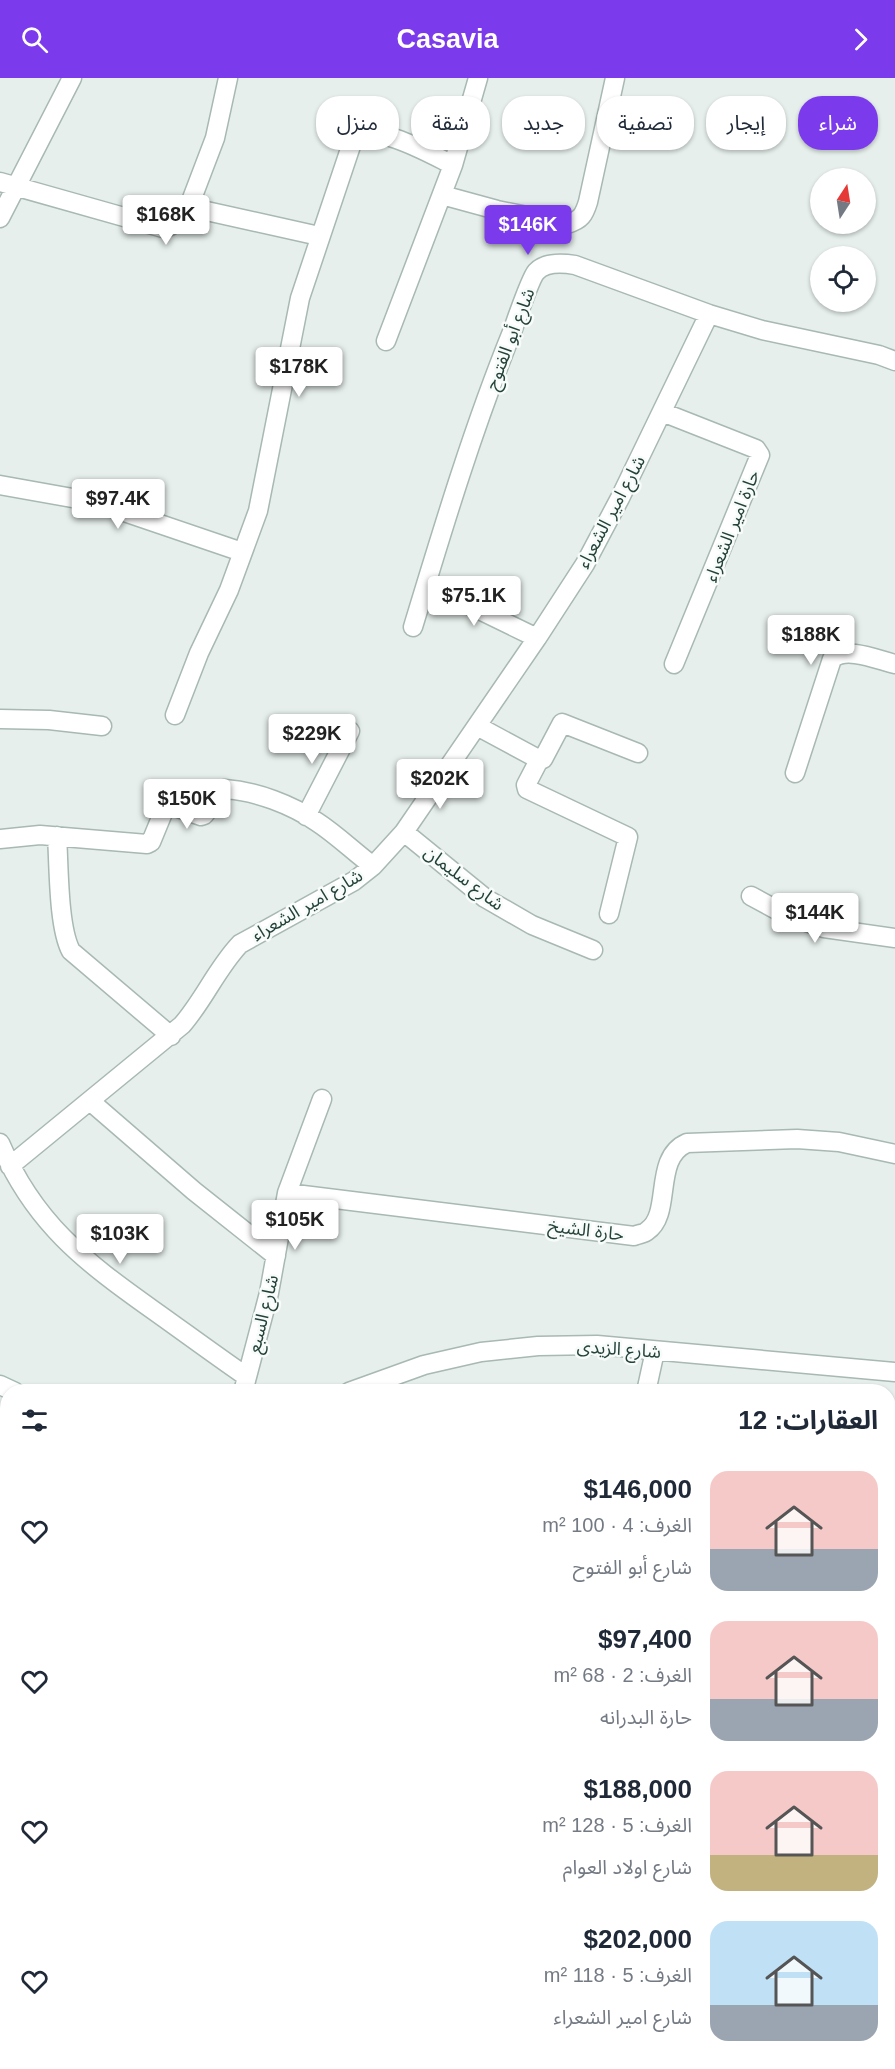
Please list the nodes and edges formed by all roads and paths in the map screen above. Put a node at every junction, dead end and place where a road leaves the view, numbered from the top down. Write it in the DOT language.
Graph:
graph roads {
  1 [pos="72,78"];
  2 [pos="228,78"];
  3 [pos="478,78"];
  4 [pos="615,78"];
  5 [pos="453,165"];
  6 [pos="8,185"];
  7 [pos="442,195"];
  8 [pos="188,209"];
  9 [pos="0,218"];
  10 [pos="319,236"];
  11 [pos="709,314"];
  12 [pos="386,341"];
  13 [pos="895,361"];
  14 [pos="662,412"];
  15 [pos="0,485"];
  16 [pos="242,552"];
  17 [pos="426,584"];
  18 [pos="413,627"];
  19 [pos="537,638"];
  20 [pos="674,664"];
  21 [pos="895,664"];
  22 [pos="175,715"];
  23 [pos="0,719"];
  24 [pos="102,726"];
  25 [pos="477,726"];
  26 [pos="350,731"];
  27 [pos="638,753"];
  28 [pos="539,760"];
  29 [pos="795,773"];
  30 [pos="306,816"];
  31 [pos="404,832"];
  32 [pos="57,836"];
  33 [pos="0,839"];
  34 [pos="372,866"];
  35 [pos="751,896"];
  36 [pos="609,914"];
  37 [pos="895,938"];
  38 [pos="593,950"];
  39 [pos="171,1036"];
  40 [pos="322,1099"];
  41 [pos="90,1101"];
  42 [pos="0,1143"];
  43 [pos="895,1154"];
  44 [pos="10,1166"];
  45 [pos="287,1192"];
  46 [pos="276,1256"];
  47 [pos="655,1351"];
  48 [pos="895,1372"];
  49 [pos="240,1384"];
  50 [pos="246,1384"];
  51 [pos="371,1384"];
  52 [pos="648,1384"];
  1 -- 6 [label="street"];
  2 -- 8 [label="street"];
  3 -- 5 [label="street"];
  4 -- 7 [label="street"];
  5 -- 7 [label="street"];
  5 -- 10 [label="street"];
  6 -- 8 [label="street"];
  6 -- 9 [label="street"];
  7 -- 12 [label="street"];
  8 -- 10 [label="street"];
  10 -- 16 [label="street"];
  11 -- 13 [label="street, شارع أبو الفتوح"];
  11 -- 14 [label="street, شارع امير الشعراء"];
  11 -- 17 [label="street, شارع أبو الفتوح"];
  14 -- 19 [label="street, شارع امير الشعراء"];
  14 -- 20 [label="street, حارة امير الشعراء"];
  15 -- 16 [label="street"];
  16 -- 22 [label="street"];
  17 -- 18 [label="street, شارع أبو الفتوح"];
  17 -- 19 [label="street"];
  19 -- 25 [label="street, شارع امير الشعراء"];
  21 -- 29 [label="street"];
  23 -- 24 [label="street"];
  25 -- 28 [label="street"];
  25 -- 31 [label="street, شارع امير الشعراء"];
  26 -- 30 [label="street"];
  27 -- 28 [label="street"];
  28 -- 36 [label="street"];
  30 -- 32 [label="street"];
  30 -- 34 [label="street"];
  31 -- 34 [label="street, شارع امير الشعراء"];
  31 -- 38 [label="street, شارع سليمان"];
  32 -- 33 [label="street"];
  32 -- 39 [label="street"];
  34 -- 39 [label="street, شارع امير الشعراء"];
  35 -- 37 [label="street"];
  39 -- 41 [label="street, شارع امير الشعراء"];
  40 -- 45 [label="street, شارع السبع"];
  41 -- 44 [label="street, شارع امير الشعراء"];
  41 -- 46 [label="street"];
  42 -- 44 [label="street"];
  43 -- 45 [label="street, حارة الشيخ"];
  44 -- 49 [label="street"];
  45 -- 46 [label="street, شارع السبع"];
  46 -- 50 [label="street, شارع السبع"];
  47 -- 48 [label="street, شارع الزيدى"];
  47 -- 51 [label="street, شارع الزيدى"];
  47 -- 52 [label="street"];
}
